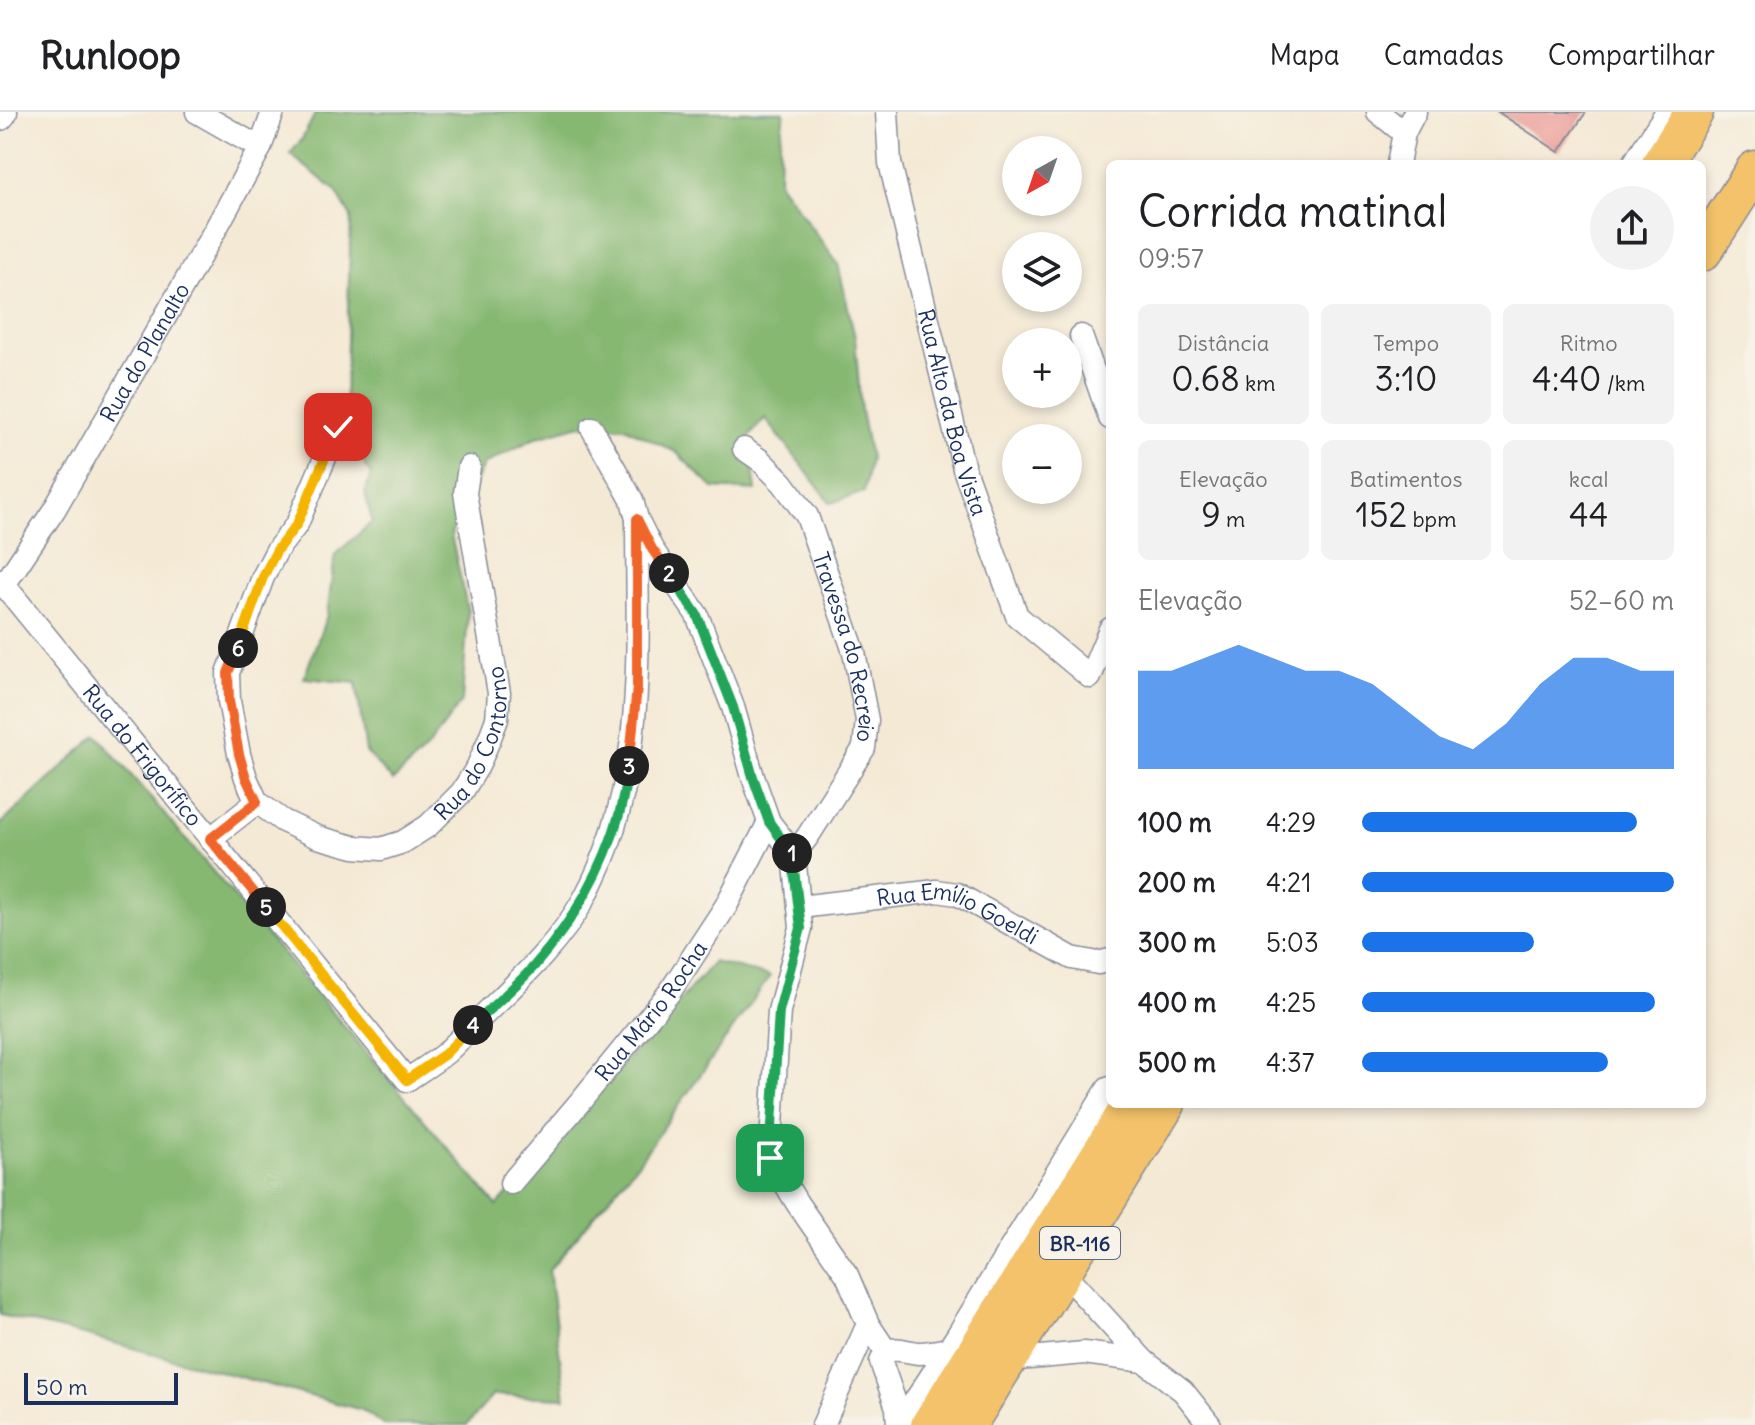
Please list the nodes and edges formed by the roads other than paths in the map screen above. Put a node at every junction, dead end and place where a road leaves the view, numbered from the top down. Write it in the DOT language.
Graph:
graph roads {
  1 [pos="197,112"];
  2 [pos="273,112"];
  3 [pos="887,112"];
  4 [pos="1378,112"];
  5 [pos="1415,112"];
  6 [pos="1670,112"];
  7 [pos="1694,112"];
  8 [pos="1404,133"];
  9 [pos="260,148"];
  10 [pos="1399,160"];
  11 [pos="1640,160"];
  12 [pos="1664,160"];
  13 [pos="1755,170"];
  14 [pos="1706,246"];
  15 [pos="1082,339"];
  16 [pos="1106,407"];
  17 [pos="338,427"];
  18 [pos="592,428"];
  19 [pos="744,449"];
  20 [pos="469,467"];
  21 [pos="637,519"];
  22 [pos="2,583"];
  23 [pos="1106,639"];
  24 [pos="257,802"];
  25 [pos="769,822"];
  26 [pos="210,839"];
  27 [pos="794,854"];
  28 [pos="799,907"];
  29 [pos="1106,961"];
  30 [pos="1106,1098"];
  31 [pos="1129,1108"];
  32 [pos="1164,1108"];
  33 [pos="511,1183"];
  34 [pos="1062,1271"];
  35 [pos="868,1324"];
  36 [pos="953,1348"];
  37 [pos="886,1351"];
  38 [pos="1007,1360"];
  39 [pos="1144,1361"];
  40 [pos="823,1425"];
  41 [pos="900,1425"];
  42 [pos="930,1425"];
  43 [pos="967,1425"];
  44 [pos="1210,1425"];
  1 -- 9 [label="street"];
  2 -- 9 [label="street, Rua do Planalto"];
  3 -- 23 [label="street, Rua Alto da Boa Vista"];
  4 -- 8 [label="street"];
  5 -- 8 [label="street"];
  6 -- 11 [label="street"];
  7 -- 12 [label="highway"];
  8 -- 10 [label="street"];
  9 -- 22 [label="street, Rua do Planalto"];
  13 -- 14 [label="highway"];
  15 -- 16 [label="street"];
  17 -- 24 [label="street"];
  18 -- 21 [label="street"];
  19 -- 27 [label="street, Travessa do Recreio"];
  20 -- 24 [label="street, Rua do Contorno"];
  21 -- 25 [label="street"];
  21 -- 26 [label="street, Rua do Frigorífico"];
  22 -- 26 [label="street, Rua do Frigorífico"];
  24 -- 26 [label="street"];
  25 -- 27 [label="street"];
  25 -- 33 [label="street, Rua Mário Rocha"];
  27 -- 28 [label="street"];
  28 -- 29 [label="street, Rua Emílio Goeldi"];
  28 -- 35 [label="street"];
  30 -- 36 [label="street"];
  31 -- 42 [label="highway, BR-116"];
  32 -- 34 [label="highway, BR-116"];
  34 -- 38 [label="highway, BR-116"];
  34 -- 39 [label="street"];
  35 -- 37 [label="street"];
  35 -- 40 [label="street"];
  36 -- 37 [label="street"];
  36 -- 41 [label="street"];
  37 -- 41 [label="street"];
  38 -- 39 [label="street"];
  38 -- 43 [label="highway, BR-116"];
  39 -- 44 [label="street"];
}
